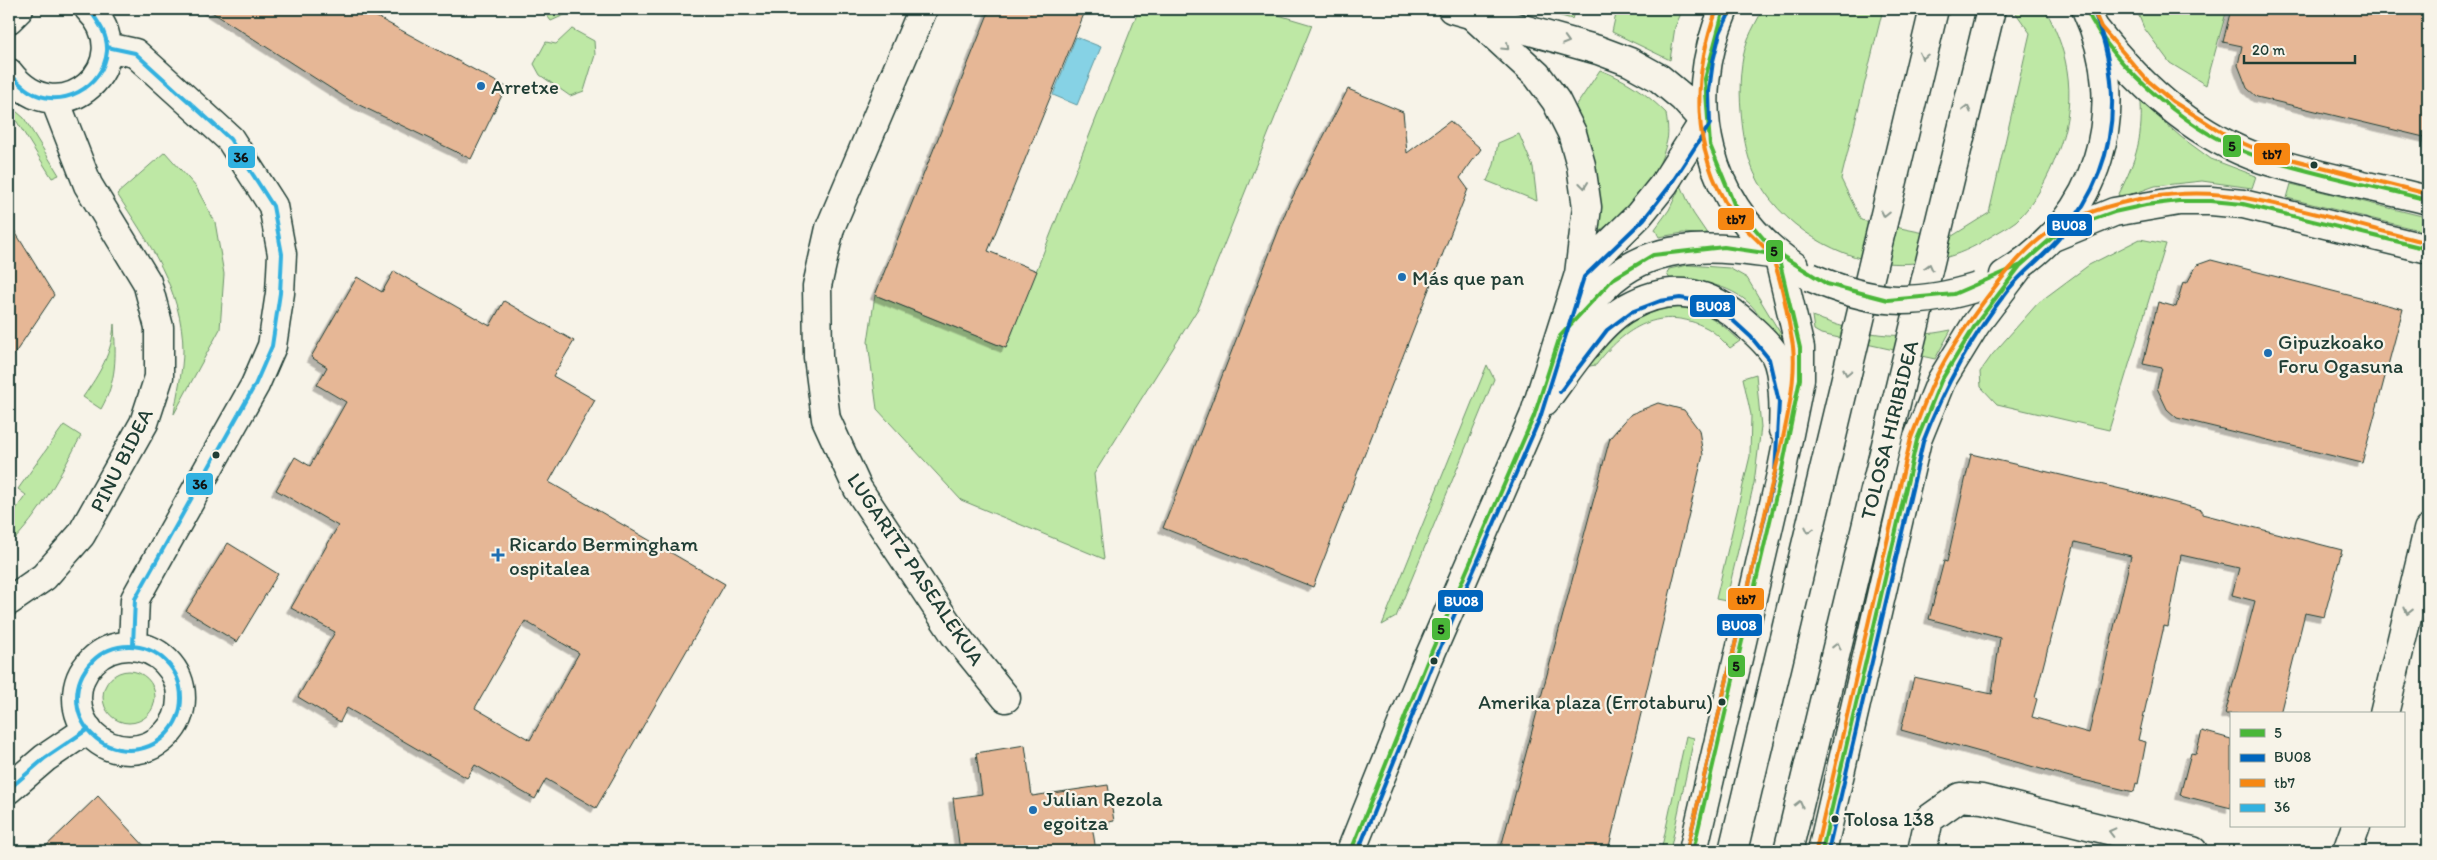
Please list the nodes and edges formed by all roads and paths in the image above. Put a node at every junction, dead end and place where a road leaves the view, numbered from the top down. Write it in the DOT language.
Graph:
graph roads {
  1 [pos="19,9"];
  2 [pos="89,9"];
  3 [pos="923,9"];
  4 [pos="1724,9"];
  5 [pos="1934,9"];
  6 [pos="1991,9"];
  7 [pos="1461,11"];
  8 [pos="9,19"];
  9 [pos="2091,20"];
  10 [pos="107,47"];
  11 [pos="9,73"];
  12 [pos="55,100"];
  13 [pos="1704,121"];
  14 [pos="2428,200"];
  15 [pos="2053,237"];
  16 [pos="2428,249"];
  17 [pos="1778,255"];
  18 [pos="2020,266"];
  19 [pos="1579,274"];
  20 [pos="1560,336"];
  21 [pos="1534,416"];
  22 [pos="1781,474"];
  23 [pos="2428,530"];
  24 [pos="9,602"];
  25 [pos="132,645"];
  26 [pos="1006,698"];
  27 [pos="2384,712"];
  28 [pos="88,729"];
  29 [pos="9,789"];
  30 [pos="1351,851"];
  31 [pos="1694,851"];
  32 [pos="1733,851"];
  33 [pos="1788,851"];
  34 [pos="1822,851"];
  35 [pos="1922,851"];
  36 [pos="2193,851"];
  1 -- 8 [label="street"];
  2 -- 10 [label="street"];
  3 -- 26 [label="street, LUGARITZ PASEALEKUA"];
  4 -- 13 [label="street"];
  5 -- 32 [label="street, one-way"];
  33 -- 6 [label="street, TOLOSA HIRIBIDEA, one-way"];
  7 -- 13 [label="street, one-way"];
  7 -- 19 [label="street, one-way"];
  9 -- 14 [label="street"];
  9 -- 15 [label="street"];
  10 -- 12 [label="street"];
  10 -- 25 [label="street"];
  11 -- 12 [label="street"];
  12 -- 24 [label="street, PINU BIDEA"];
  13 -- 17 [label="street"];
  13 -- 19 [label="street"];
  15 -- 16 [label="street"];
  15 -- 18 [label="street"];
  17 -- 18 [label="street, bridge"];
  17 -- 20 [label="street"];
  17 -- 22 [label="street"];
  18 -- 34 [label="street, TOLOSA HIRIBIDEA"];
  19 -- 20 [label="street"];
  20 -- 21 [label="street"];
  21 -- 22 [label="street"];
  21 -- 30 [label="street"];
  22 -- 31 [label="street"];
  23 -- 27 [label="street, one-way"];
  25 -- 28 [label="street"];
  25 -- 28 [label="street"];
  28 -- 29 [label="street"];
  36 -- 35 [label="street, one-way"];
}
